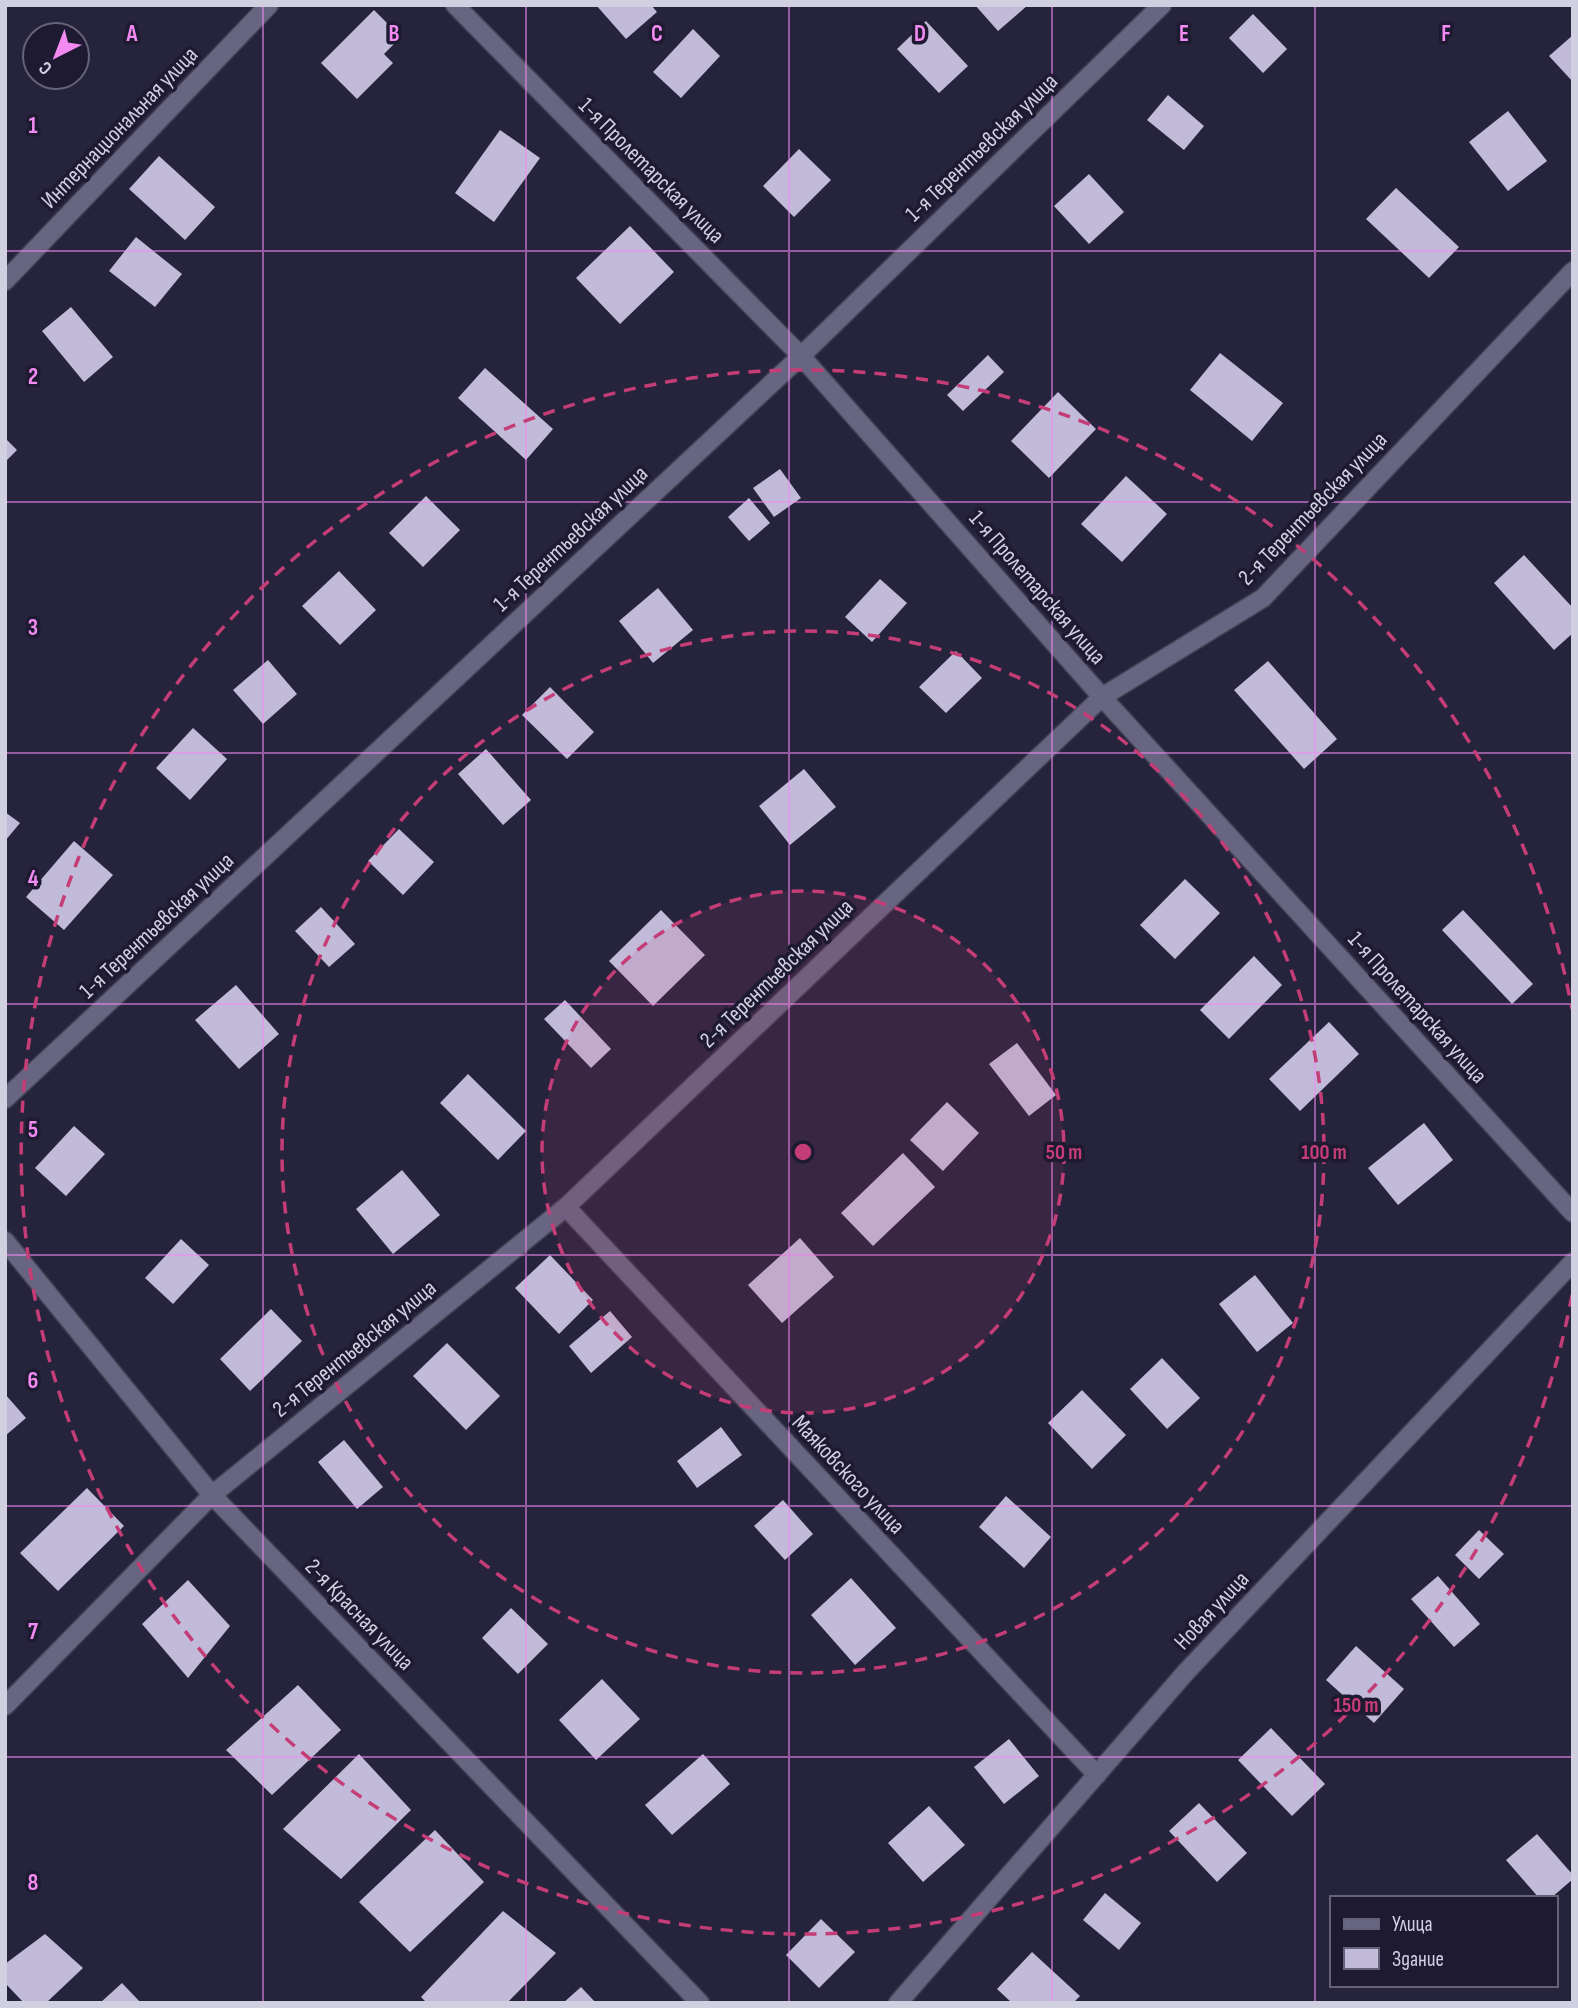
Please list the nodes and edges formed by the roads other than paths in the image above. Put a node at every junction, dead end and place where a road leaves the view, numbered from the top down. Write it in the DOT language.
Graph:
graph roads {
  1 [pos="269,5"];
  2 [pos="455,5"];
  3 [pos="1162,5"];
  4 [pos="1573,271"];
  5 [pos="6,279"];
  6 [pos="801,356"];
  7 [pos="1102,696"];
  8 [pos="5,1099"];
  9 [pos="566,1207"];
  10 [pos="1573,1213"];
  11 [pos="5,1241"];
  12 [pos="1573,1262"];
  13 [pos="212,1495"];
  14 [pos="5,1706"];
  15 [pos="1097,1775"];
  16 [pos="700,2003"];
  17 [pos="898,2003"];
  1 -- 5 [label="street, Интернациональная улица"];
  2 -- 6 [label="street, 1-я Пролетарская улица"];
  3 -- 6 [label="street, 1-я Терентьевская улица"];
  4 -- 7 [label="street, 2-я Терентьевская улица"];
  6 -- 7 [label="street, 1-я Пролетарская улица"];
  6 -- 8 [label="street, 1-я Терентьевская улица"];
  7 -- 9 [label="street, 2-я Терентьевская улица"];
  7 -- 10 [label="street, 1-я Пролетарская улица"];
  9 -- 13 [label="street, 2-я Терентьевская улица"];
  9 -- 15 [label="street, Маяковского улица"];
  11 -- 13 [label="street, 2-я Красная улица"];
  12 -- 15 [label="street, Новая улица"];
  13 -- 14 [label="street, 2-я Терентьевская улица"];
  13 -- 16 [label="street, 2-я Красная улица"];
  15 -- 17 [label="street, Новая улица"];
}
